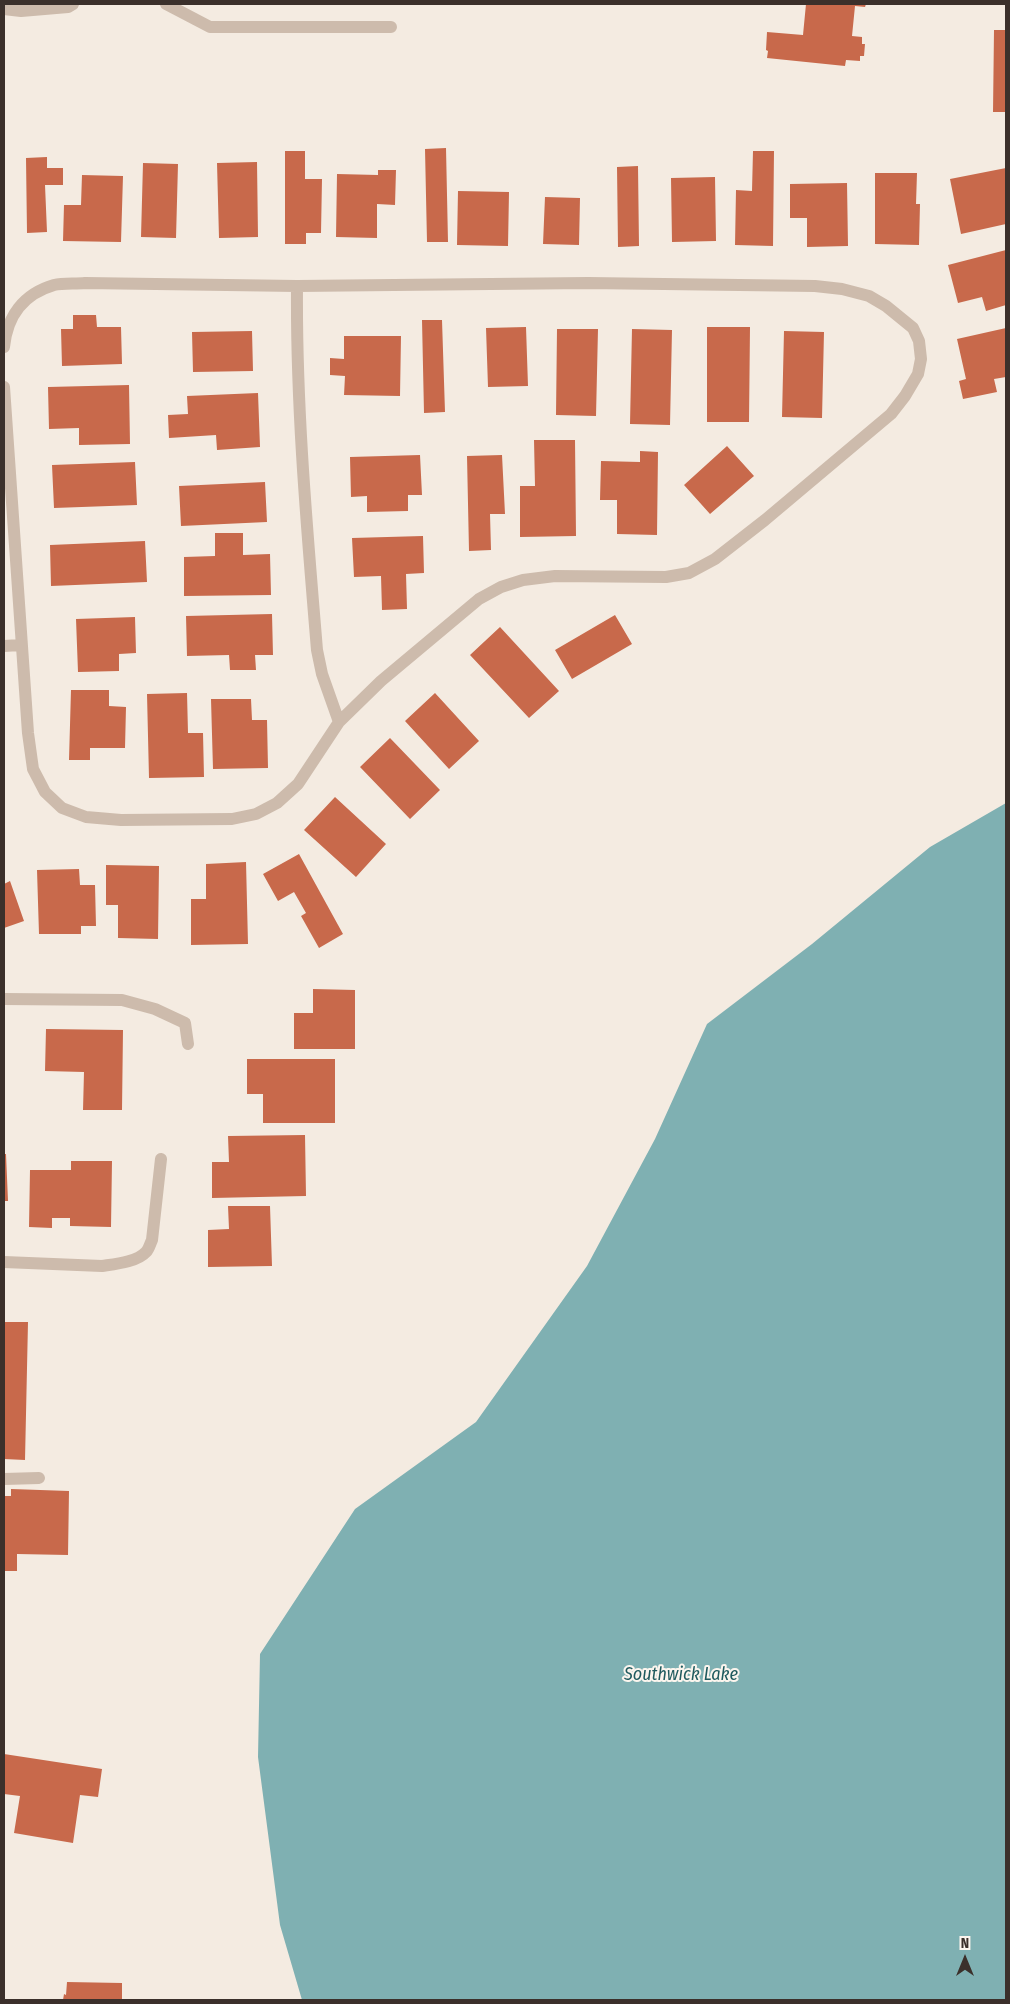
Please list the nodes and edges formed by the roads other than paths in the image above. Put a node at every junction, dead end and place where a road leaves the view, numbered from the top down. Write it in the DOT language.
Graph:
graph roads {
  1 [pos="73,4"];
  2 [pos="166,4"];
  3 [pos="4,9"];
  4 [pos="391,28"];
  5 [pos="297,286"];
  6 [pos="4,347"];
  7 [pos="4,387"];
  8 [pos="20,645"];
  9 [pos="4,646"];
  10 [pos="340,722"];
  11 [pos="4,999"];
  12 [pos="188,1044"];
  13 [pos="162,1159"];
  14 [pos="4,1262"];
  15 [pos="39,1478"];
  16 [pos="4,1479"];
  1 -- 3 [label="street"];
  2 -- 4 [label="street"];
  5 -- 6 [label="street"];
  5 -- 10 [label="street"];
  5 -- 10 [label="street"];
  7 -- 8 [label="street"];
  8 -- 9 [label="street"];
  8 -- 10 [label="street"];
  11 -- 12 [label="street"];
  13 -- 14 [label="street"];
  15 -- 16 [label="street"];
}
